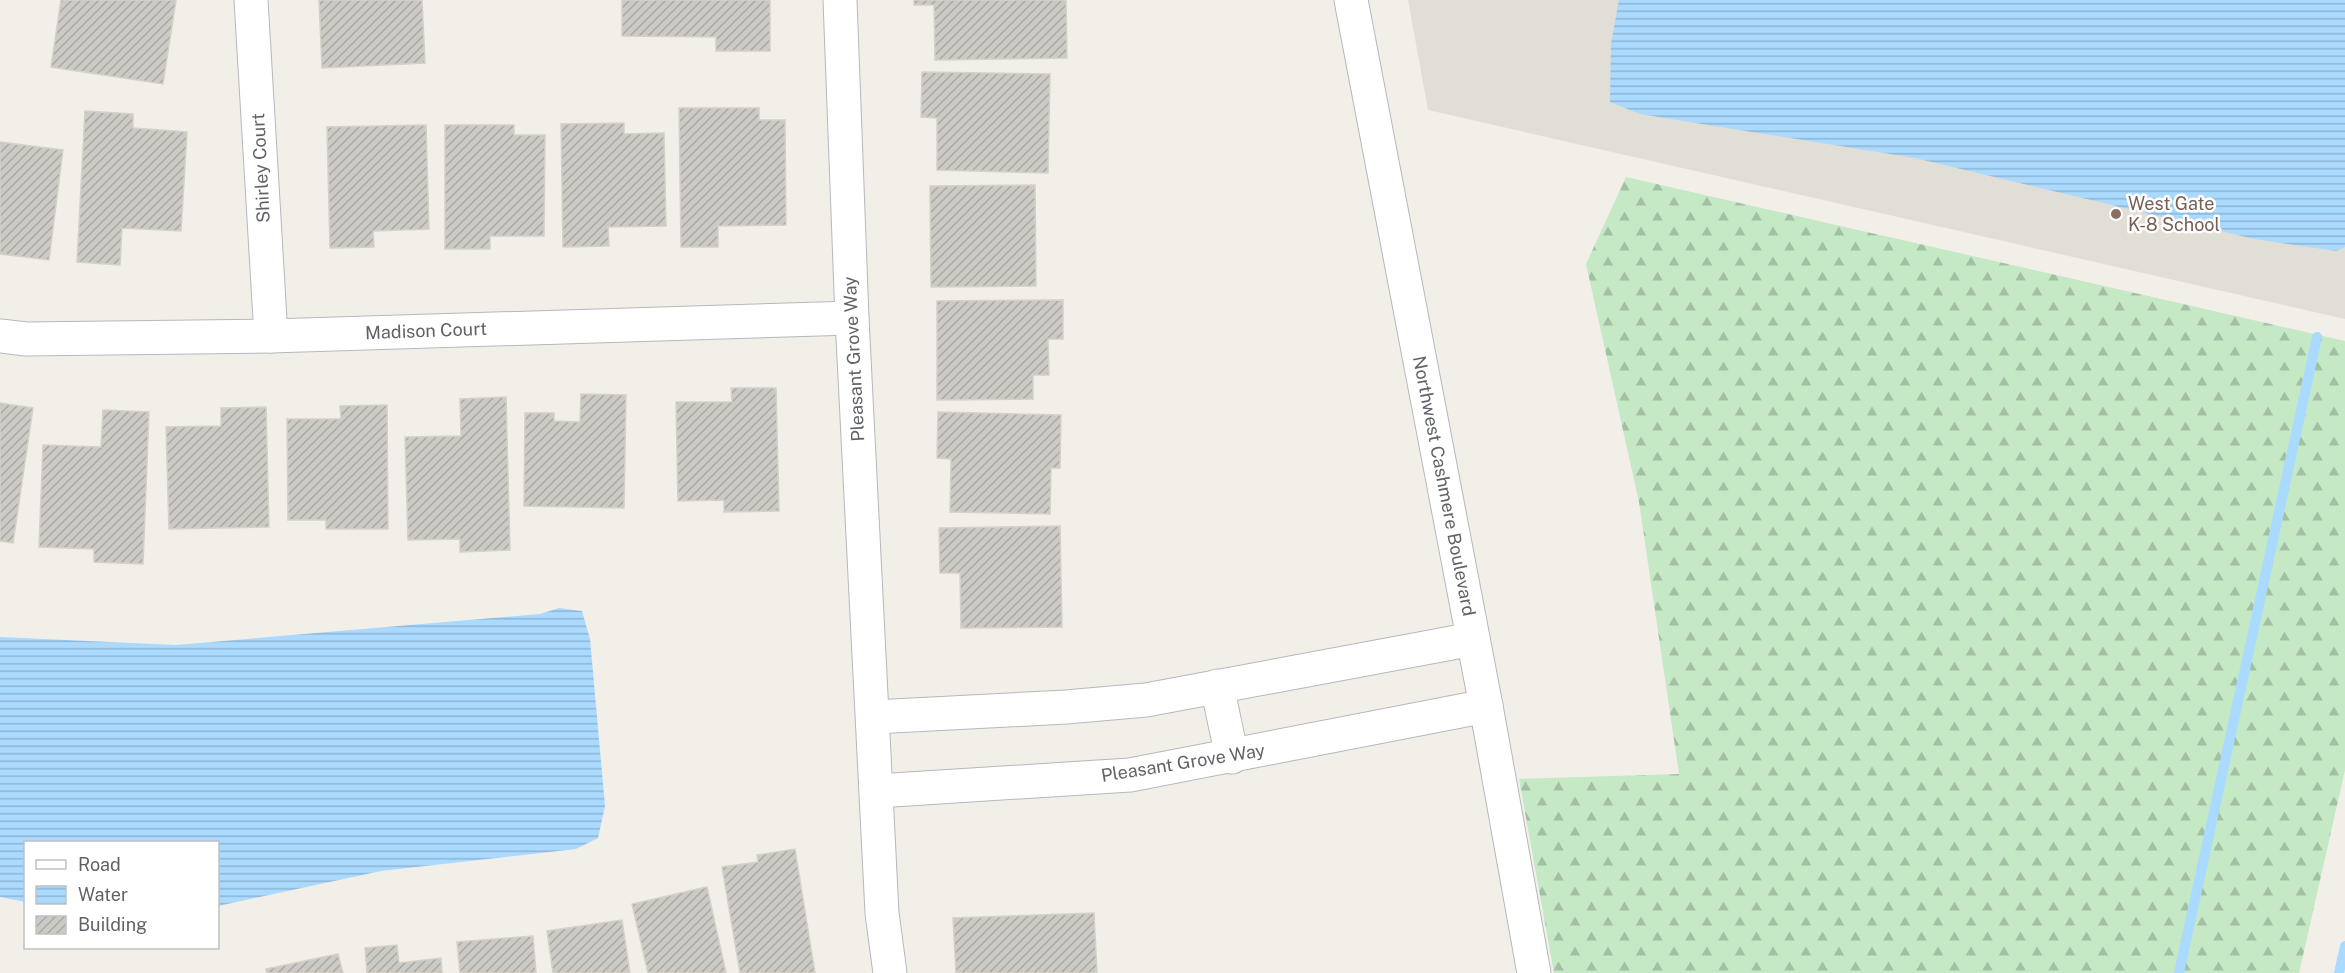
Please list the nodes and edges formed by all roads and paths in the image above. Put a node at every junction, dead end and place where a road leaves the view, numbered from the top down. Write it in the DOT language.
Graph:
graph roads {
  1 [pos="250,0"];
  2 [pos="840,0"];
  3 [pos="1351,0"];
  4 [pos="852,318"];
  5 [pos="0,336"];
  6 [pos="271,336"];
  7 [pos="1473,639"];
  8 [pos="1216,686"];
  9 [pos="1486,706"];
  10 [pos="874,717"];
  11 [pos="1232,757"];
  12 [pos="877,791"];
  13 [pos="890,973"];
  14 [pos="1534,973"];
  1 -- 6 [label="street, Shirley Court"];
  2 -- 4 [label="street, Pleasant Grove Way"];
  3 -- 7 [label="street, Northwest Cashmere Boulevard"];
  4 -- 6 [label="street, Madison Court"];
  4 -- 10 [label="street, Pleasant Grove Way"];
  5 -- 6 [label="street, Madison Court"];
  7 -- 8 [label="street"];
  7 -- 9 [label="street, Northwest Cashmere Boulevard"];
  8 -- 10 [label="street"];
  8 -- 11 [label="street"];
  9 -- 11 [label="street, Pleasant Grove Way"];
  9 -- 14 [label="street, Northwest Cashmere Boulevard"];
  10 -- 12 [label="street, Pleasant Grove Way"];
  11 -- 12 [label="street, Pleasant Grove Way"];
  12 -- 13 [label="street, Pleasant Grove Way"];
}
